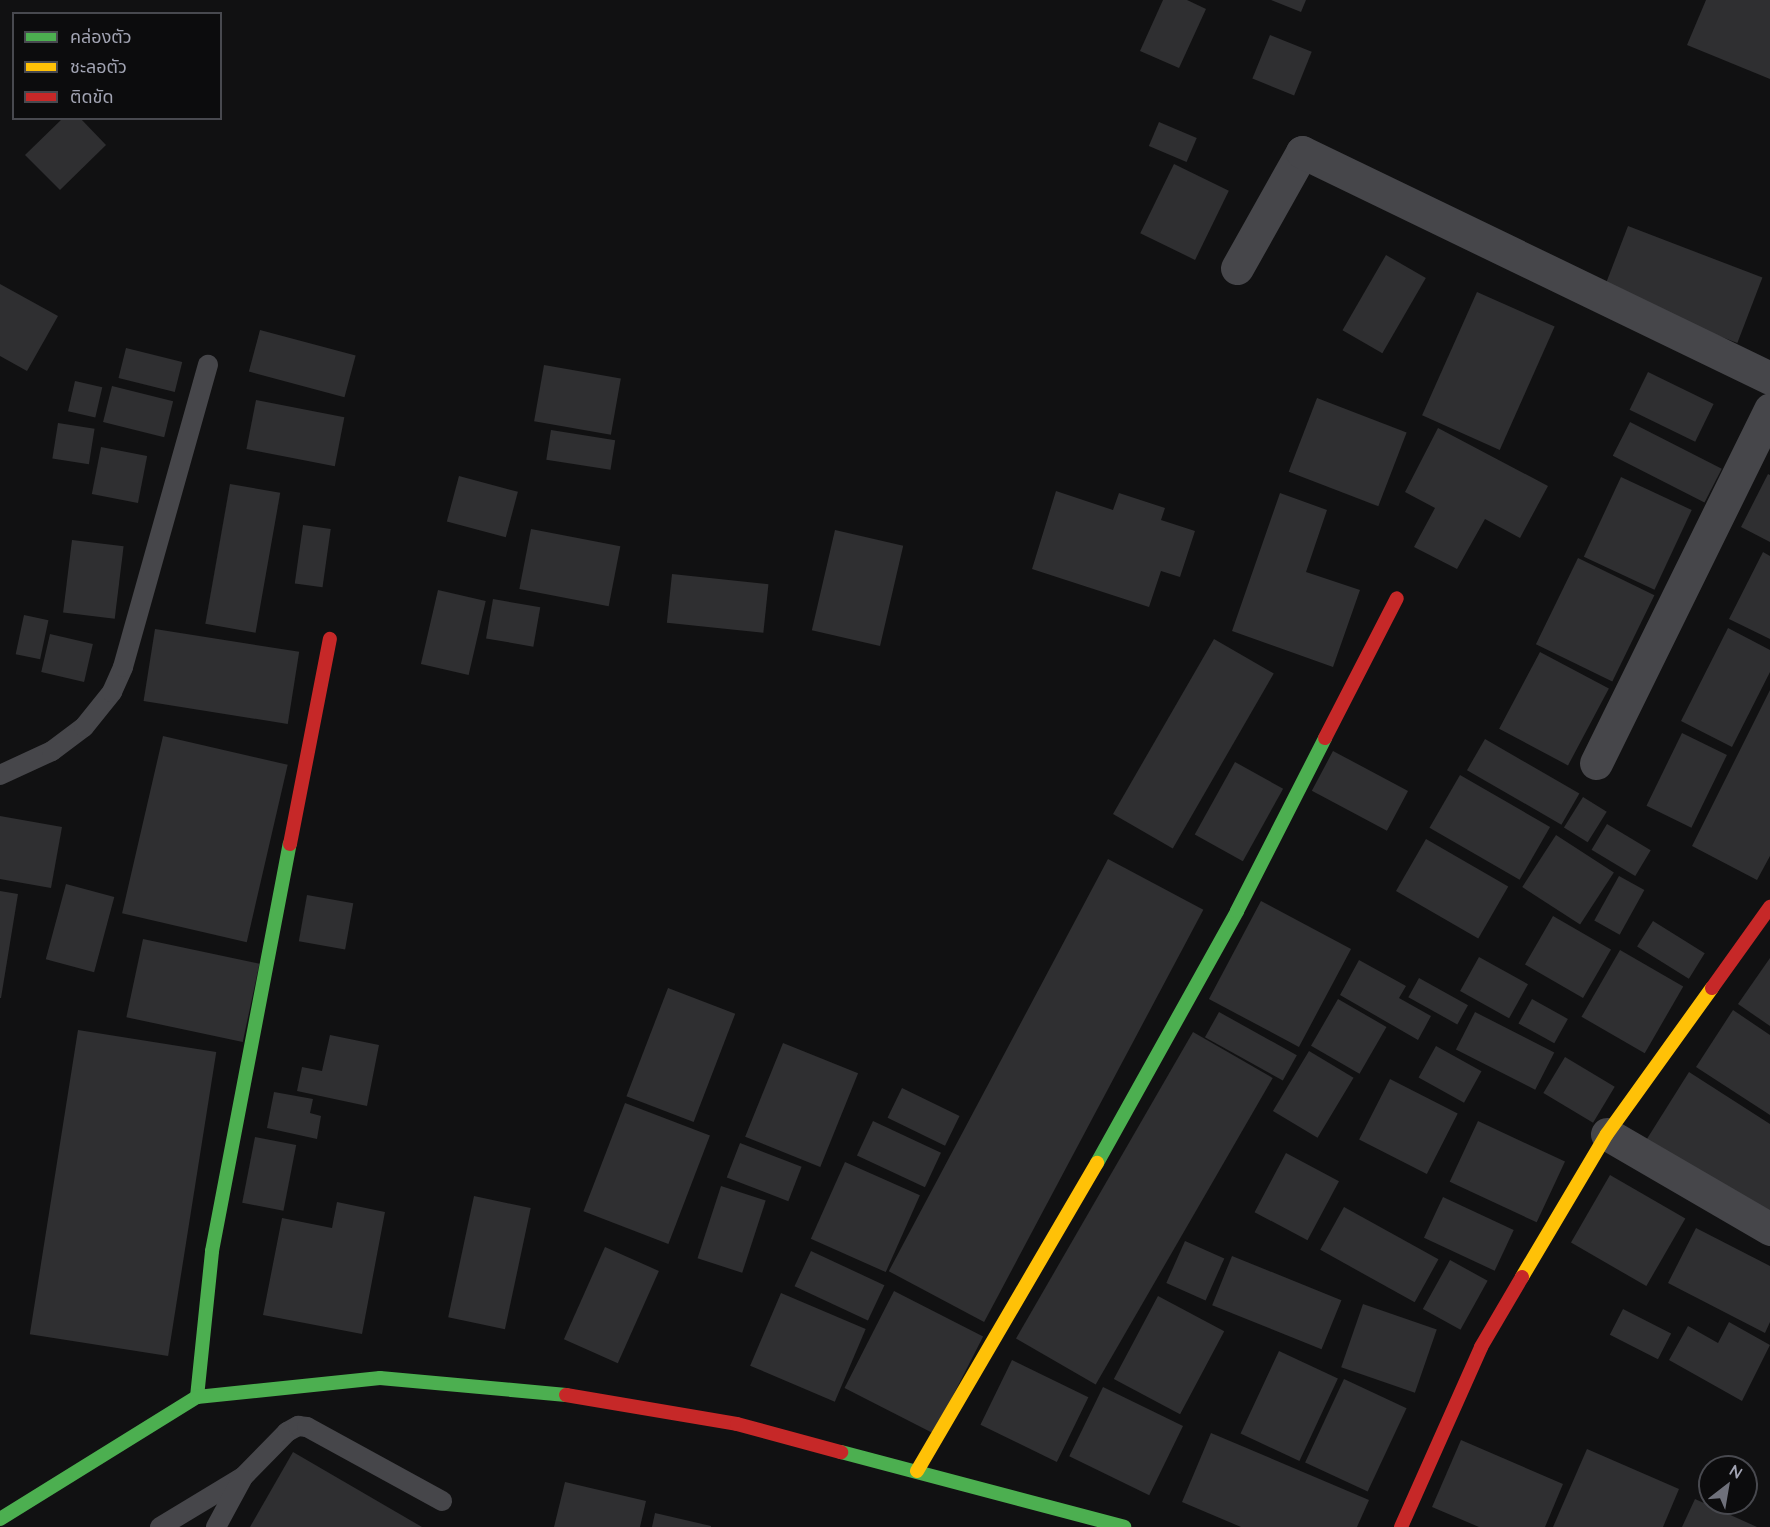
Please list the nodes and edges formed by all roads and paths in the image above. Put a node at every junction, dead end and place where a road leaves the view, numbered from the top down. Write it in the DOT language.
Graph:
graph roads {
  1 [pos="1237,268"];
  2 [pos="208,365"];
  3 [pos="1770,378"];
  4 [pos="1770,409"];
  5 [pos="1396,598"];
  6 [pos="330,639"];
  7 [pos="1596,764"];
  8 [pos="0,776"];
  9 [pos="1770,907"];
  10 [pos="1607,1134"];
  11 [pos="1770,1229"];
  12 [pos="197,1397"];
  13 [pos="917,1471"];
  14 [pos="243,1477"];
  15 [pos="442,1501"];
  16 [pos="0,1519"];
  17 [pos="160,1527"];
  18 [pos="216,1527"];
  19 [pos="1124,1527"];
  20 [pos="1401,1527"];
  1 -- 3 [label="street"];
  2 -- 8 [label="lane"];
  4 -- 7 [label="street"];
  5 -- 13 [label="street"];
  6 -- 12 [label="street"];
  9 -- 10 [label="street"];
  10 -- 11 [label="street"];
  10 -- 20 [label="street"];
  12 -- 13 [label="street"];
  12 -- 16 [label="street"];
  13 -- 19 [label="street"];
  14 -- 15 [label="lane"];
  14 -- 17 [label="lane"];
  14 -- 18 [label="lane"];
}
